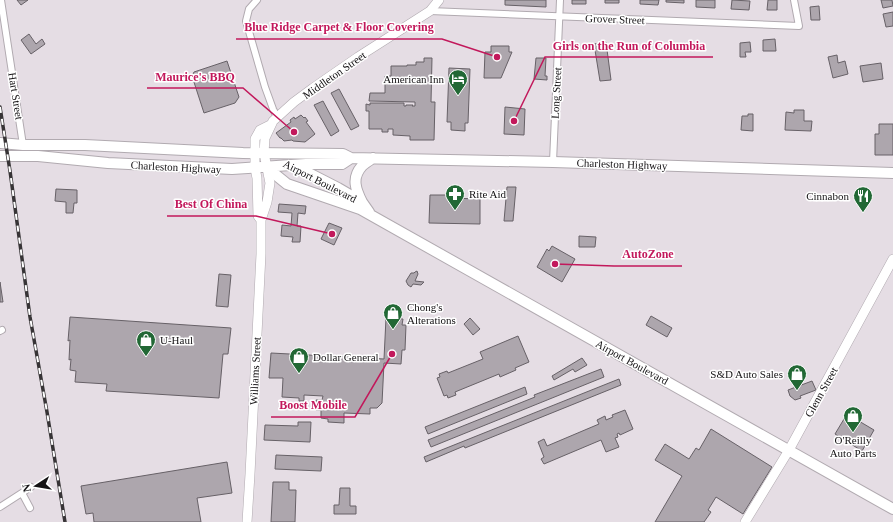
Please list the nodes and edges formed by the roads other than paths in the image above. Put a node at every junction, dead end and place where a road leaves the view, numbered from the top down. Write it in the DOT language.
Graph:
graph roads {
  1 [pos="1,0"];
  2 [pos="257,0"];
  3 [pos="439,0"];
  4 [pos="560,0"];
  5 [pos="794,0"];
  6 [pos="430,10"];
  7 [pos="559,16"];
  8 [pos="277,117"];
  9 [pos="0,143"];
  10 [pos="23,145"];
  11 [pos="260,153"];
  12 [pos="0,156"];
  13 [pos="351,158"];
  14 [pos="373,158"];
  15 [pos="553,162"];
  16 [pos="294,165"];
  17 [pos="267,171"];
  18 [pos="256,173"];
  19 [pos="893,173"];
  20 [pos="362,202"];
  21 [pos="371,215"];
  22 [pos="261,220"];
  23 [pos="893,259"];
  24 [pos="789,450"];
  25 [pos="31,487"];
  26 [pos="22,493"];
  27 [pos="0,507"];
  28 [pos="30,508"];
  29 [pos="893,509"];
  30 [pos="247,522"];
  31 [pos="745,522"];
  1 -- 10 [label="street, Hart Street"];
  2 -- 8 [label="street"];
  3 -- 6 [label="street, Middleton Street"];
  4 -- 7 [label="street, Long Street"];
  5 -- 7 [label="street, Grover Street"];
  6 -- 7 [label="street, Grover Street"];
  6 -- 8 [label="street, Middleton Street"];
  7 -- 15 [label="street, Long Street"];
  8 -- 11 [label="street, Middleton Street"];
  9 -- 10 [label="main road, Charleston Highway"];
  10 -- 11 [label="main road, Charleston Highway"];
  11 -- 13 [label="main road, Charleston Highway"];
  11 -- 16 [label="main road, Airport Boulevard"];
  11 -- 17 [label="street, Middleton Street"];
  11 -- 18 [label="street, Middleton Street"];
  12 -- 18 [label="main road, Charleston Highway"];
  13 -- 14 [label="main road, Charleston Highway"];
  13 -- 16 [label="main road, Charleston Highway"];
  14 -- 15 [label="main road, Charleston Highway"];
  14 -- 20 [label="main road"];
  15 -- 19 [label="main road, Charleston Highway"];
  16 -- 17 [label="main road, Charleston Highway"];
  16 -- 20 [label="main road, Airport Boulevard"];
  17 -- 18 [label="main road, Charleston Highway"];
  17 -- 21 [label="main road, Airport Boulevard"];
  17 -- 22 [label="street, Williams Street"];
  18 -- 22 [label="street, Williams Street"];
  20 -- 21 [label="main road, Airport Boulevard"];
  21 -- 24 [label="main road, Airport Boulevard"];
  22 -- 30 [label="street, Williams Street"];
  23 -- 24 [label="street, Glenn Street"];
  24 -- 29 [label="main road, Airport Boulevard"];
  24 -- 31 [label="street, Glenn Street"];
  25 -- 26 [label="street"];
  26 -- 27 [label="street"];
  26 -- 28 [label="street"];
}
